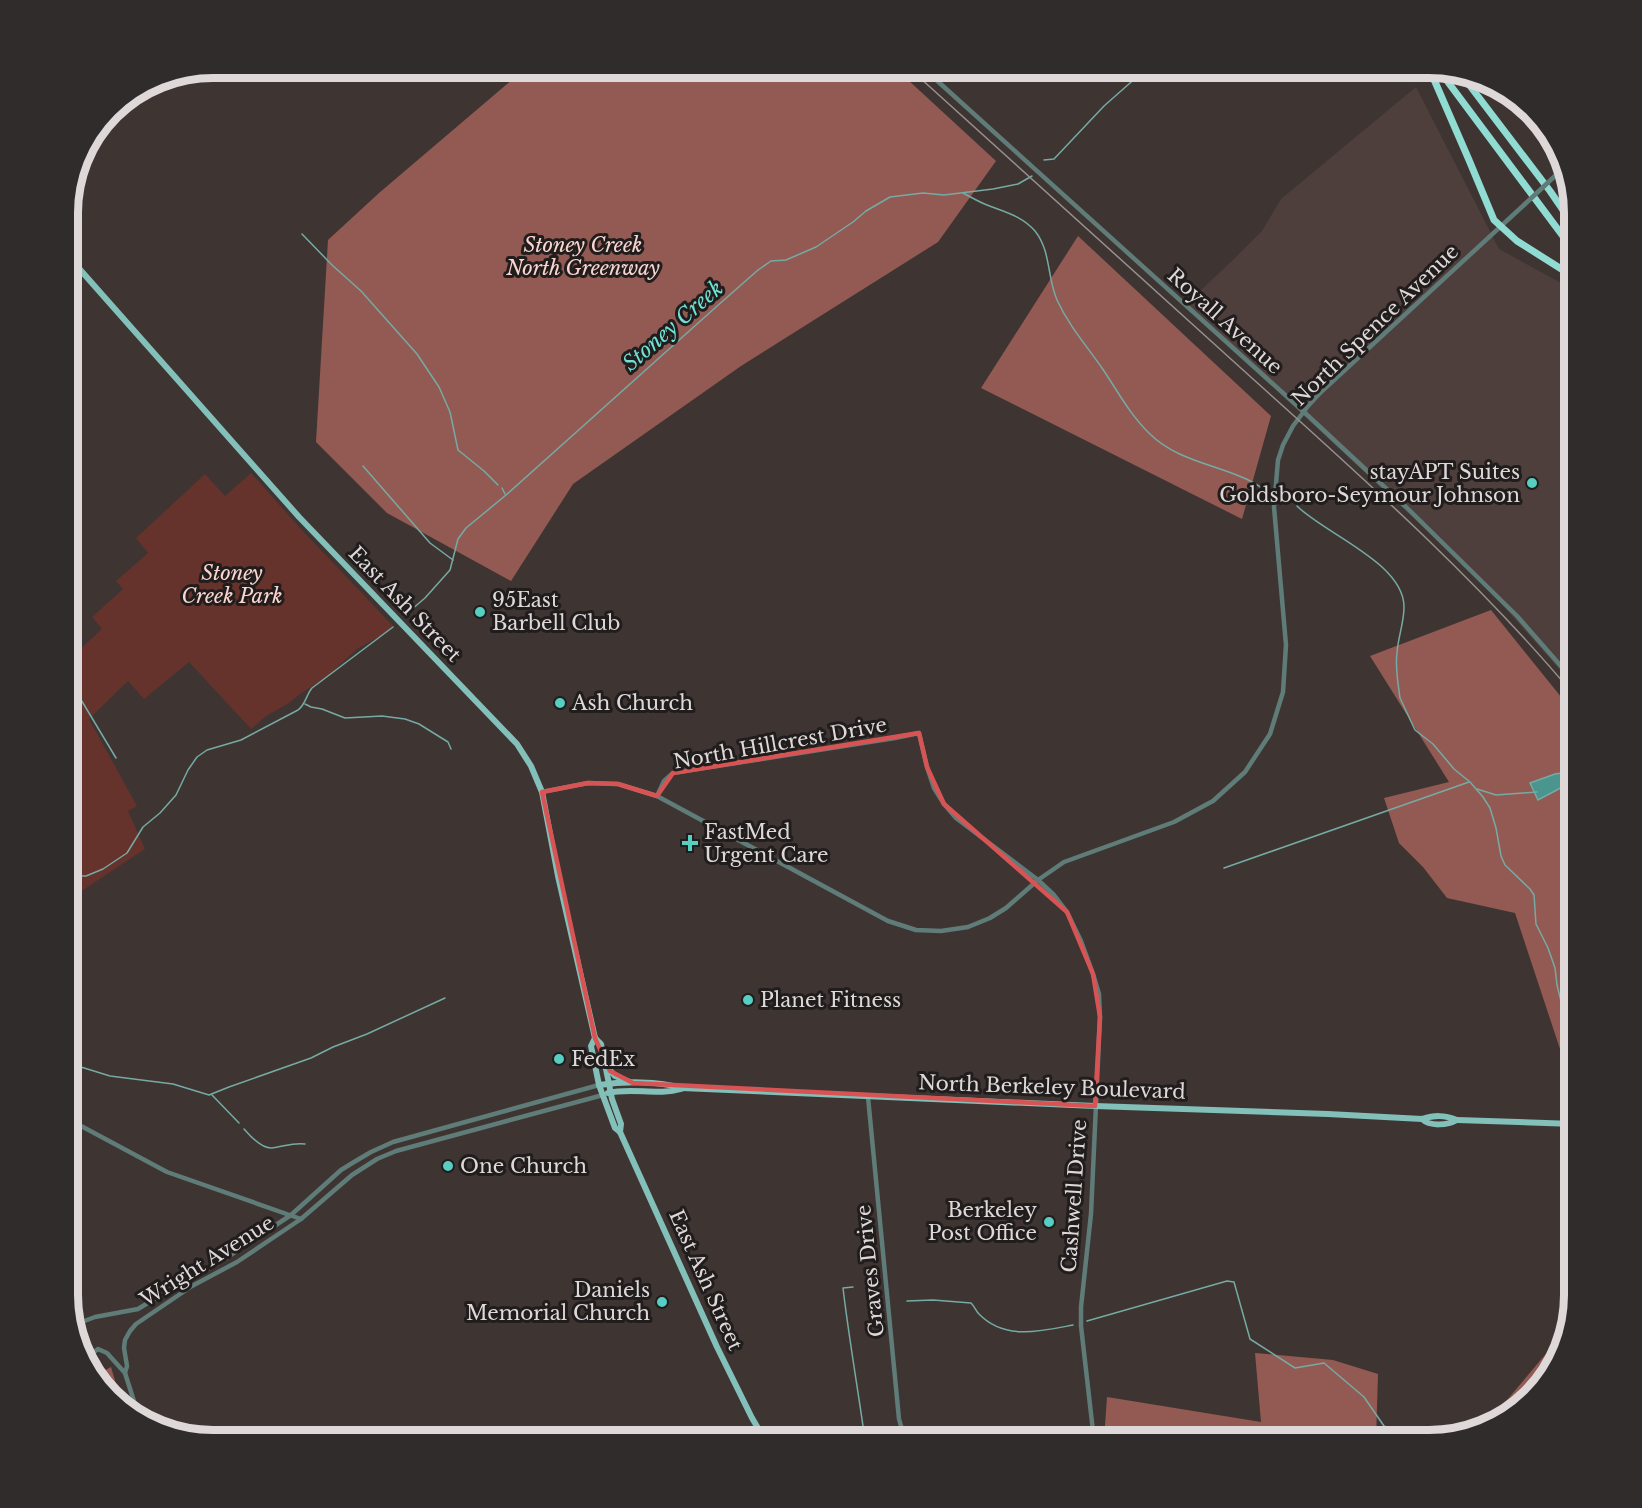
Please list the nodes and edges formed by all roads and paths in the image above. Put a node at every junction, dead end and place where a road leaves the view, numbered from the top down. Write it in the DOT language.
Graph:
graph roads {
  1 [pos="934,78"];
  2 [pos="1432,78"];
  3 [pos="1446,79"];
  4 [pos="1469,84"];
  5 [pos="1558,173"];
  6 [pos="1550,191"];
  7 [pos="1564,206"];
  8 [pos="1564,211"];
  9 [pos="1500,227"];
  10 [pos="1564,238"];
  11 [pos="78,267"];
  12 [pos="1564,271"];
  13 [pos="1304,412"];
  14 [pos="1564,670"];
  15 [pos="919,732"];
  16 [pos="542,792"];
  17 [pos="657,796"];
  18 [pos="1038,880"];
  19 [pos="595,1038"];
  20 [pos="604,1064"];
  21 [pos="633,1083"];
  22 [pos="608,1084"];
  23 [pos="599,1085"];
  24 [pos="682,1088"];
  25 [pos="610,1093"];
  26 [pos="603,1095"];
  27 [pos="868,1097"];
  28 [pos="1095,1106"];
  29 [pos="78,1124"];
  30 [pos="1564,1124"];
  31 [pos="620,1132"];
  32 [pos="291,1215"];
  33 [pos="302,1220"];
  34 [pos="172,1288"];
  35 [pos="164,1293"];
  36 [pos="81,1322"];
  37 [pos="90,1351"];
  38 [pos="125,1373"];
  39 [pos="135,1405"];
  40 [pos="759,1430"];
  41 [pos="903,1430"];
  42 [pos="1093,1430"];
  1 -- 13 [label="street, Royall Avenue"];
  2 -- 9 [label="highway"];
  3 -- 10 [label="highway"];
  4 -- 6 [label="highway"];
  5 -- 9 [label="street, North Spence Avenue, bridge"];
  6 -- 7 [label="highway"];
  6 -- 8 [label="highway"];
  9 -- 12 [label="highway"];
  9 -- 13 [label="street, North Spence Avenue"];
  11 -- 16 [label="main road, East Ash Street"];
  13 -- 14 [label="street, Royall Avenue"];
  13 -- 18 [label="street, North Spence Avenue"];
  15 -- 17 [label="street, North Hillcrest Drive"];
  15 -- 18 [label="street, Cashwell Drive"];
  16 -- 17 [label="street, North Spence Avenue"];
  16 -- 19 [label="main road, East Ash Street"];
  17 -- 18 [label="street, North Spence Avenue"];
  18 -- 28 [label="street, Cashwell Drive"];
  19 -- 20 [label="main road, East Ash Street"];
  19 -- 23 [label="main road, East Ash Street"];
  20 -- 21 [label="main road"];
  20 -- 22 [label="main road, East Ash Street"];
  21 -- 22 [label="main road, North Berkeley Boulevard"];
  21 -- 24 [label="main road, North Berkeley Boulevard"];
  22 -- 23 [label="main road, North Berkeley Boulevard"];
  22 -- 25 [label="main road, East Ash Street"];
  23 -- 26 [label="main road, East Ash Street"];
  23 -- 32 [label="street, Wright Avenue"];
  24 -- 25 [label="main road, North Berkeley Boulevard"];
  24 -- 27 [label="main road, North Berkeley Boulevard"];
  25 -- 26 [label="main road, North Berkeley Boulevard"];
  25 -- 31 [label="main road, East Ash Street"];
  26 -- 31 [label="main road, East Ash Street"];
  26 -- 33 [label="street, Wright Avenue"];
  27 -- 28 [label="main road, North Berkeley Boulevard"];
  27 -- 41 [label="street, Graves Drive"];
  28 -- 30 [label="main road, North Berkeley Boulevard"];
  28 -- 42 [label="street, Cashwell Drive"];
  29 -- 32 [label="street"];
  31 -- 40 [label="main road, East Ash Street"];
  32 -- 33 [label="street"];
  32 -- 34 [label="street, Wright Avenue"];
  33 -- 38 [label="street, Wright Avenue"];
  35 -- 36 [label="street, Wright Avenue"];
  37 -- 38 [label="street, Wright Avenue"];
  38 -- 39 [label="street"];
}
